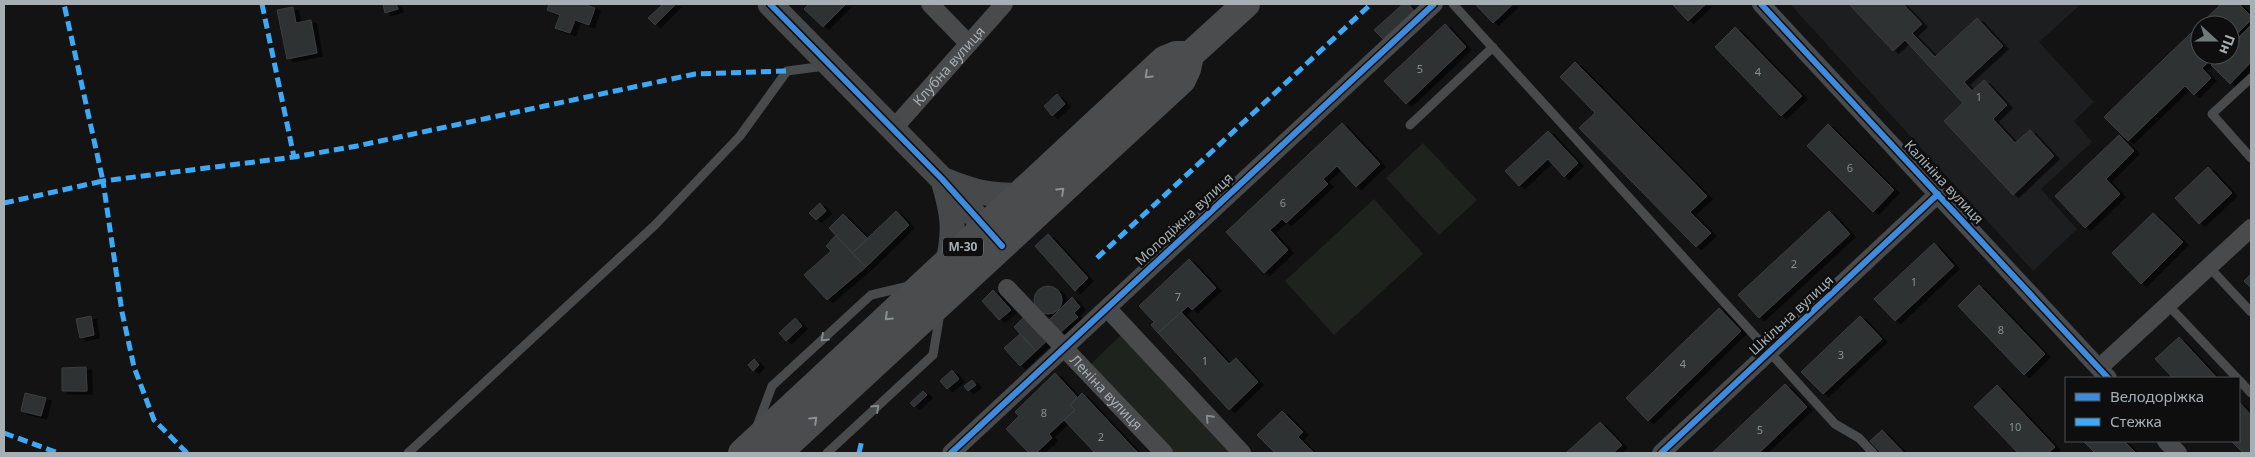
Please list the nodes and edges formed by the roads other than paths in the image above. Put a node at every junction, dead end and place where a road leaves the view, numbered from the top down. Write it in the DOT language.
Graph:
graph roads {
  1 [pos="770,4"];
  2 [pos="930,4"];
  3 [pos="1004,4"];
  4 [pos="1246,4"];
  5 [pos="1434,4"];
  6 [pos="1453,4"];
  7 [pos="1761,4"];
  8 [pos="968,43"];
  9 [pos="1493,47"];
  10 [pos="830,66"];
  11 [pos="2251,78"];
  12 [pos="1410,125"];
  13 [pos="893,129"];
  14 [pos="2251,158"];
  15 [pos="942,179"];
  16 [pos="1938,194"];
  17 [pos="1022,204"];
  18 [pos="2251,228"];
  19 [pos="994,236"];
  20 [pos="960,261"];
  21 [pos="2209,267"];
  22 [pos="1007,288"];
  23 [pos="933,292"];
  24 [pos="2168,305"];
  25 [pos="1107,308"];
  26 [pos="2251,312"];
  27 [pos="1064,349"];
  28 [pos="1770,352"];
  29 [pos="2103,373"];
  30 [pos="2236,377"];
  31 [pos="2240,381"];
  32 [pos="2251,393"];
  33 [pos="2167,442"];
  34 [pos="746,450"];
  35 [pos="408,453"];
  36 [pos="778,453"];
  37 [pos="827,453"];
  38 [pos="951,453"];
  39 [pos="1164,453"];
  40 [pos="1242,453"];
  41 [pos="1661,453"];
  42 [pos="1873,453"];
  43 [pos="2178,453"];
  1 -- 10 [label="street"];
  2 -- 8 [label="street"];
  3 -- 8 [label="street, Клубна вулиця"];
  4 -- 17 [label="highway, М-30"];
  5 -- 25 [label="street, Молодіжна вулиця"];
  6 -- 9 [label="lane"];
  7 -- 16 [label="street, Калініна вулиця"];
  8 -- 13 [label="street, Клубна вулиця"];
  9 -- 12 [label="lane"];
  9 -- 28 [label="lane"];
  10 -- 13 [label="street"];
  10 -- 35 [label="lane"];
  11 -- 14 [label="lane"];
  13 -- 15 [label="street"];
  15 -- 17 [label="street"];
  15 -- 19 [label="street"];
  15 -- 20 [label="street"];
  16 -- 28 [label="street, Шкільна вулиця"];
  16 -- 29 [label="street, Калініна вулиця"];
  17 -- 19 [label="highway, М-30"];
  18 -- 21 [label="street"];
  19 -- 20 [label="highway, М-30"];
  20 -- 23 [label="highway, М-30"];
  21 -- 24 [label="street"];
  21 -- 26 [label="lane"];
  22 -- 27 [label="street, Леніна вулиця"];
  23 -- 34 [label="highway, М-30, one-way"];
  36 -- 23 [label="highway, М-30, one-way"];
  37 -- 23 [label="lane, one-way"];
  24 -- 29 [label="street"];
  24 -- 30 [label="lane"];
  25 -- 27 [label="street, Молодіжна вулиця"];
  40 -- 25 [label="street, one-way"];
  27 -- 38 [label="street, Молодіжна вулиця"];
  27 -- 39 [label="street, Леніна вулиця"];
  28 -- 41 [label="street, Шкільна вулиця"];
  28 -- 42 [label="lane"];
  31 -- 32 [label="lane"];
  33 -- 43 [label="street"];
}
